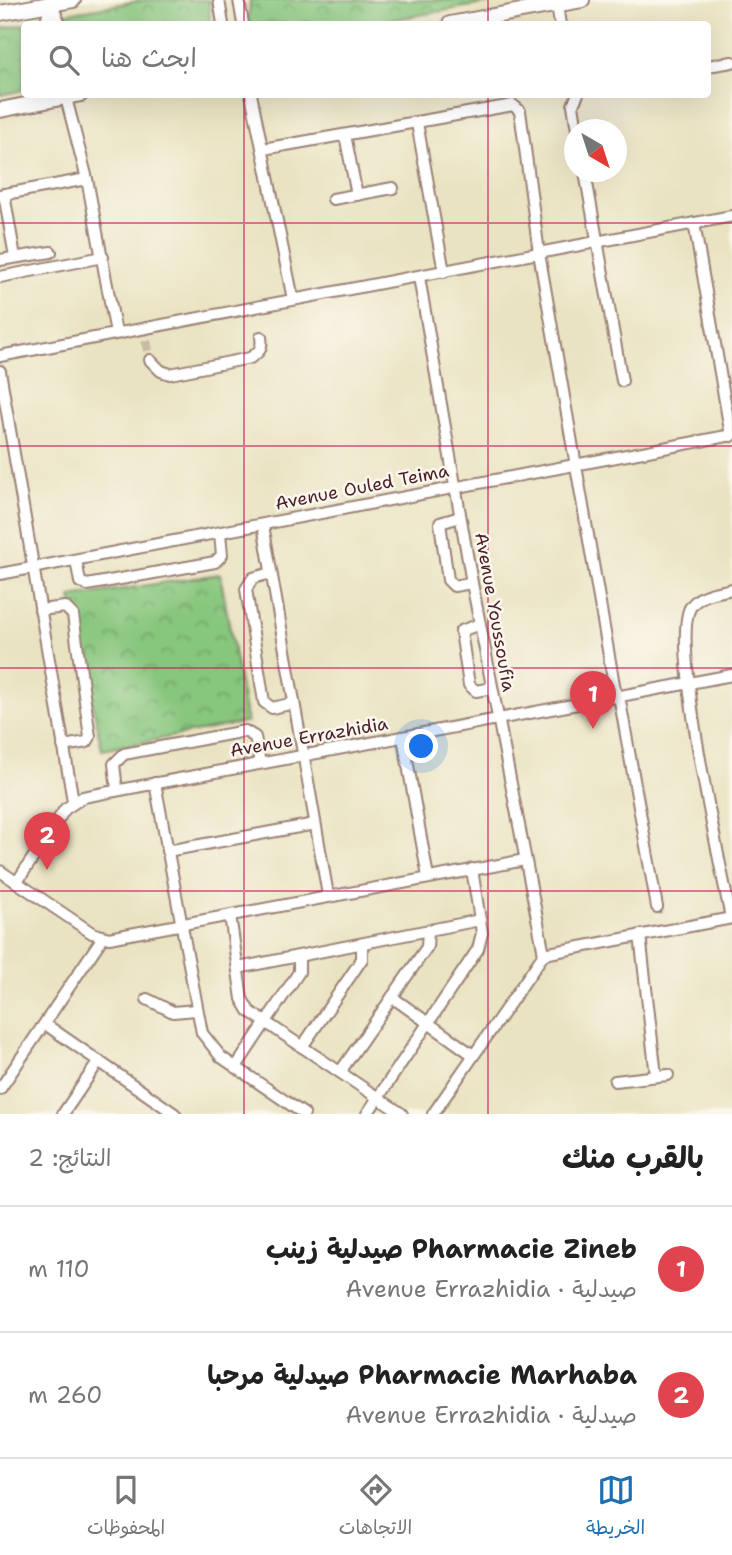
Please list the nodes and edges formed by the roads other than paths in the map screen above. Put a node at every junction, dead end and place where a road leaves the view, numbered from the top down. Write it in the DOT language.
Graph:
graph roads {
  1 [pos="73,0"];
  2 [pos="219,0"];
  3 [pos="239,0"];
  4 [pos="582,0"];
  5 [pos="50,2"];
  6 [pos="557,5"];
  7 [pos="0,13"];
  8 [pos="46,21"];
  9 [pos="60,21"];
  10 [pos="222,21"];
  11 [pos="242,21"];
  12 [pos="467,21"];
  13 [pos="560,21"];
  14 [pos="732,62"];
  15 [pos="711,66"];
  16 [pos="56,98"];
  17 [pos="71,98"];
  18 [pos="252,98"];
  19 [pos="576,98"];
  20 [pos="0,110"];
  21 [pos="575,119"];
  22 [pos="417,123"];
  23 [pos="345,135"];
  24 [pos="263,149"];
  25 [pos="87,179"];
  26 [pos="586,182"];
  27 [pos="393,188"];
  28 [pos="2,194"];
  29 [pos="357,195"];
  30 [pos="333,199"];
  31 [pos="732,216"];
  32 [pos="694,223"];
  33 [pos="597,241"];
  34 [pos="51,252"];
  35 [pos="539,253"];
  36 [pos="15,257"];
  37 [pos="103,257"];
  38 [pos="0,260"];
  39 [pos="444,272"];
  40 [pos="419,276"];
  41 [pos="0,277"];
  42 [pos="293,299"];
  43 [pos="143,327"];
  44 [pos="116,333"];
  45 [pos="261,337"];
  46 [pos="146,341"];
  47 [pos="0,356"];
  48 [pos="150,360"];
  49 [pos="0,371"];
  50 [pos="622,381"];
  51 [pos="731,436"];
  52 [pos="575,465"];
  53 [pos="454,486"];
  54 [pos="460,517"];
  55 [pos="263,525"];
  56 [pos="220,533"];
  57 [pos="76,560"];
  58 [pos="33,568"];
  59 [pos="271,573"];
  60 [pos="0,574"];
  61 [pos="472,583"];
  62 [pos="732,589"];
  63 [pos="40,610"];
  64 [pos="480,624"];
  65 [pos="732,675"];
  66 [pos="687,683"];
  67 [pos="492,688"];
  68 [pos="617,696"];
  69 [pos="294,704"];
  70 [pos="497,720"];
  71 [pos="403,737"];
  72 [pos="63,746"];
  73 [pos="303,755"];
  74 [pos="260,763"];
  75 [pos="155,783"];
  76 [pos="117,790"];
  77 [pos="73,801"];
  78 [pos="314,824"];
  79 [pos="167,851"];
  80 [pos="525,860"];
  81 [pos="472,869"];
  82 [pos="0,871"];
  83 [pos="428,877"];
  84 [pos="17,882"];
  85 [pos="328,895"];
  86 [pos="657,907"];
  87 [pos="230,915"];
  88 [pos="731,918"];
  89 [pos="480,920"];
  90 [pos="180,925"];
  91 [pos="428,930"];
  92 [pos="640,935"];
  93 [pos="103,937"];
  94 [pos="362,944"];
  95 [pos="544,954"];
  96 [pos="299,956"];
  97 [pos="238,968"];
  98 [pos="392,997"];
  99 [pos="147,999"];
  100 [pos="197,1010"];
  101 [pos="265,1023"];
  102 [pos="428,1023"];
  103 [pos="44,1024"];
  104 [pos="302,1047"];
  105 [pos="473,1055"];
  106 [pos="99,1061"];
  107 [pos="236,1067"];
  108 [pos="340,1072"];
  109 [pos="615,1080"];
  110 [pos="0,1089"];
  111 [pos="378,1098"];
  112 [pos="63,1114"];
  113 [pos="175,1114"];
  114 [pos="304,1114"];
  115 [pos="367,1114"];
  116 [pos="402,1114"];
  117 [pos="433,1114"];
  1 -- 5 [label="main road"];
  2 -- 10 [label="street"];
  3 -- 11 [label="street"];
  4 -- 6 [label="main road"];
  5 -- 7 [label="main road"];
  5 -- 8 [label="street"];
  5 -- 9 [label="street"];
  6 -- 12 [label="main road"];
  6 -- 13 [label="street"];
  14 -- 15 [label="street"];
  16 -- 20 [label="main road"];
  17 -- 25 [label="street"];
  18 -- 24 [label="street"];
  19 -- 21 [label="street"];
  22 -- 23 [label="street"];
  22 -- 35 [label="street"];
  22 -- 39 [label="street"];
  23 -- 24 [label="street"];
  23 -- 29 [label="street"];
  24 -- 42 [label="street"];
  25 -- 28 [label="street"];
  25 -- 37 [label="street"];
  26 -- 33 [label="street"];
  27 -- 29 [label="street"];
  28 -- 36 [label="street"];
  29 -- 30 [label="street"];
  31 -- 32 [label="street"];
  32 -- 33 [label="street"];
  32 -- 51 [label="street"];
  33 -- 35 [label="street"];
  33 -- 50 [label="street"];
  34 -- 36 [label="street"];
  35 -- 39 [label="street"];
  35 -- 52 [label="street"];
  36 -- 38 [label="street"];
  37 -- 41 [label="street"];
  37 -- 44 [label="street"];
  39 -- 40 [label="street"];
  40 -- 42 [label="street"];
  40 -- 53 [label="street, Avenue Youssoufia"];
  42 -- 43 [label="street"];
  43 -- 44 [label="street"];
  43 -- 46 [label="street"];
  44 -- 47 [label="street"];
  45 -- 48 [label="street"];
  49 -- 58 [label="street"];
  51 -- 52 [label="street, Avenue Ouled Teima"];
  52 -- 53 [label="street, Avenue Ouled Teima"];
  52 -- 68 [label="street"];
  53 -- 54 [label="street, Avenue Youssoufia"];
  53 -- 55 [label="street, Avenue Ouled Teima"];
  54 -- 61 [label="street, Avenue Youssoufia"];
  54 -- 61 [label="street"];
  55 -- 56 [label="street, Avenue Ouled Teima"];
  55 -- 59 [label="street"];
  56 -- 57 [label="street, Avenue Ouled Teima"];
  56 -- 57 [label="street"];
  57 -- 58 [label="street, Avenue Ouled Teima"];
  58 -- 60 [label="street, Avenue Ouled Teima"];
  58 -- 63 [label="street"];
  59 -- 69 [label="street"];
  59 -- 69 [label="street"];
  61 -- 64 [label="street, Avenue Youssoufia"];
  62 -- 66 [label="street"];
  63 -- 72 [label="street"];
  63 -- 72 [label="street"];
  64 -- 67 [label="street, Avenue Youssoufia"];
  64 -- 67 [label="street"];
  65 -- 66 [label="street, Avenue Errazhidia"];
  66 -- 68 [label="street, Avenue Errazhidia"];
  66 -- 88 [label="street"];
  67 -- 70 [label="street, Avenue Youssoufia"];
  68 -- 70 [label="street, Avenue Errazhidia"];
  68 -- 86 [label="street"];
  69 -- 73 [label="street"];
  70 -- 71 [label="street, Avenue Errazhidia"];
  70 -- 80 [label="street, Avenue Youssoufia"];
  71 -- 73 [label="street, Avenue Errazhidia"];
  71 -- 83 [label="street"];
  72 -- 77 [label="street"];
  73 -- 74 [label="street, Avenue Errazhidia"];
  73 -- 78 [label="street"];
  74 -- 75 [label="street, Avenue Errazhidia"];
  74 -- 76 [label="street"];
  75 -- 76 [label="street, Avenue Errazhidia"];
  75 -- 79 [label="street"];
  76 -- 77 [label="street, Avenue Errazhidia"];
  77 -- 84 [label="street"];
  78 -- 79 [label="street"];
  78 -- 85 [label="street"];
  79 -- 90 [label="street"];
  80 -- 81 [label="street"];
  80 -- 95 [label="street, Avenue Youssoufia"];
  81 -- 83 [label="street"];
  81 -- 89 [label="street"];
  82 -- 84 [label="street"];
  83 -- 85 [label="street"];
  84 -- 93 [label="street"];
  85 -- 87 [label="street"];
  87 -- 90 [label="street"];
  87 -- 97 [label="street"];
  88 -- 92 [label="street"];
  89 -- 91 [label="street"];
  89 -- 102 [label="street"];
  90 -- 93 [label="street"];
  90 -- 100 [label="street"];
  91 -- 94 [label="street"];
  91 -- 98 [label="street"];
  92 -- 95 [label="street"];
  92 -- 109 [label="street"];
  93 -- 103 [label="street"];
  94 -- 96 [label="street"];
  94 -- 104 [label="street"];
  95 -- 105 [label="street"];
  96 -- 97 [label="street"];
  96 -- 101 [label="street"];
  97 -- 101 [label="street"];
  98 -- 102 [label="street"];
  98 -- 108 [label="street"];
  99 -- 100 [label="street"];
  100 -- 107 [label="street"];
  101 -- 104 [label="street"];
  101 -- 107 [label="street"];
  102 -- 105 [label="street"];
  102 -- 111 [label="street"];
  103 -- 106 [label="street"];
  103 -- 110 [label="street"];
  104 -- 108 [label="street"];
  105 -- 117 [label="street"];
  106 -- 112 [label="street"];
  106 -- 113 [label="street"];
  107 -- 114 [label="street"];
  108 -- 111 [label="street"];
  111 -- 115 [label="street"];
  111 -- 116 [label="street"];
}
